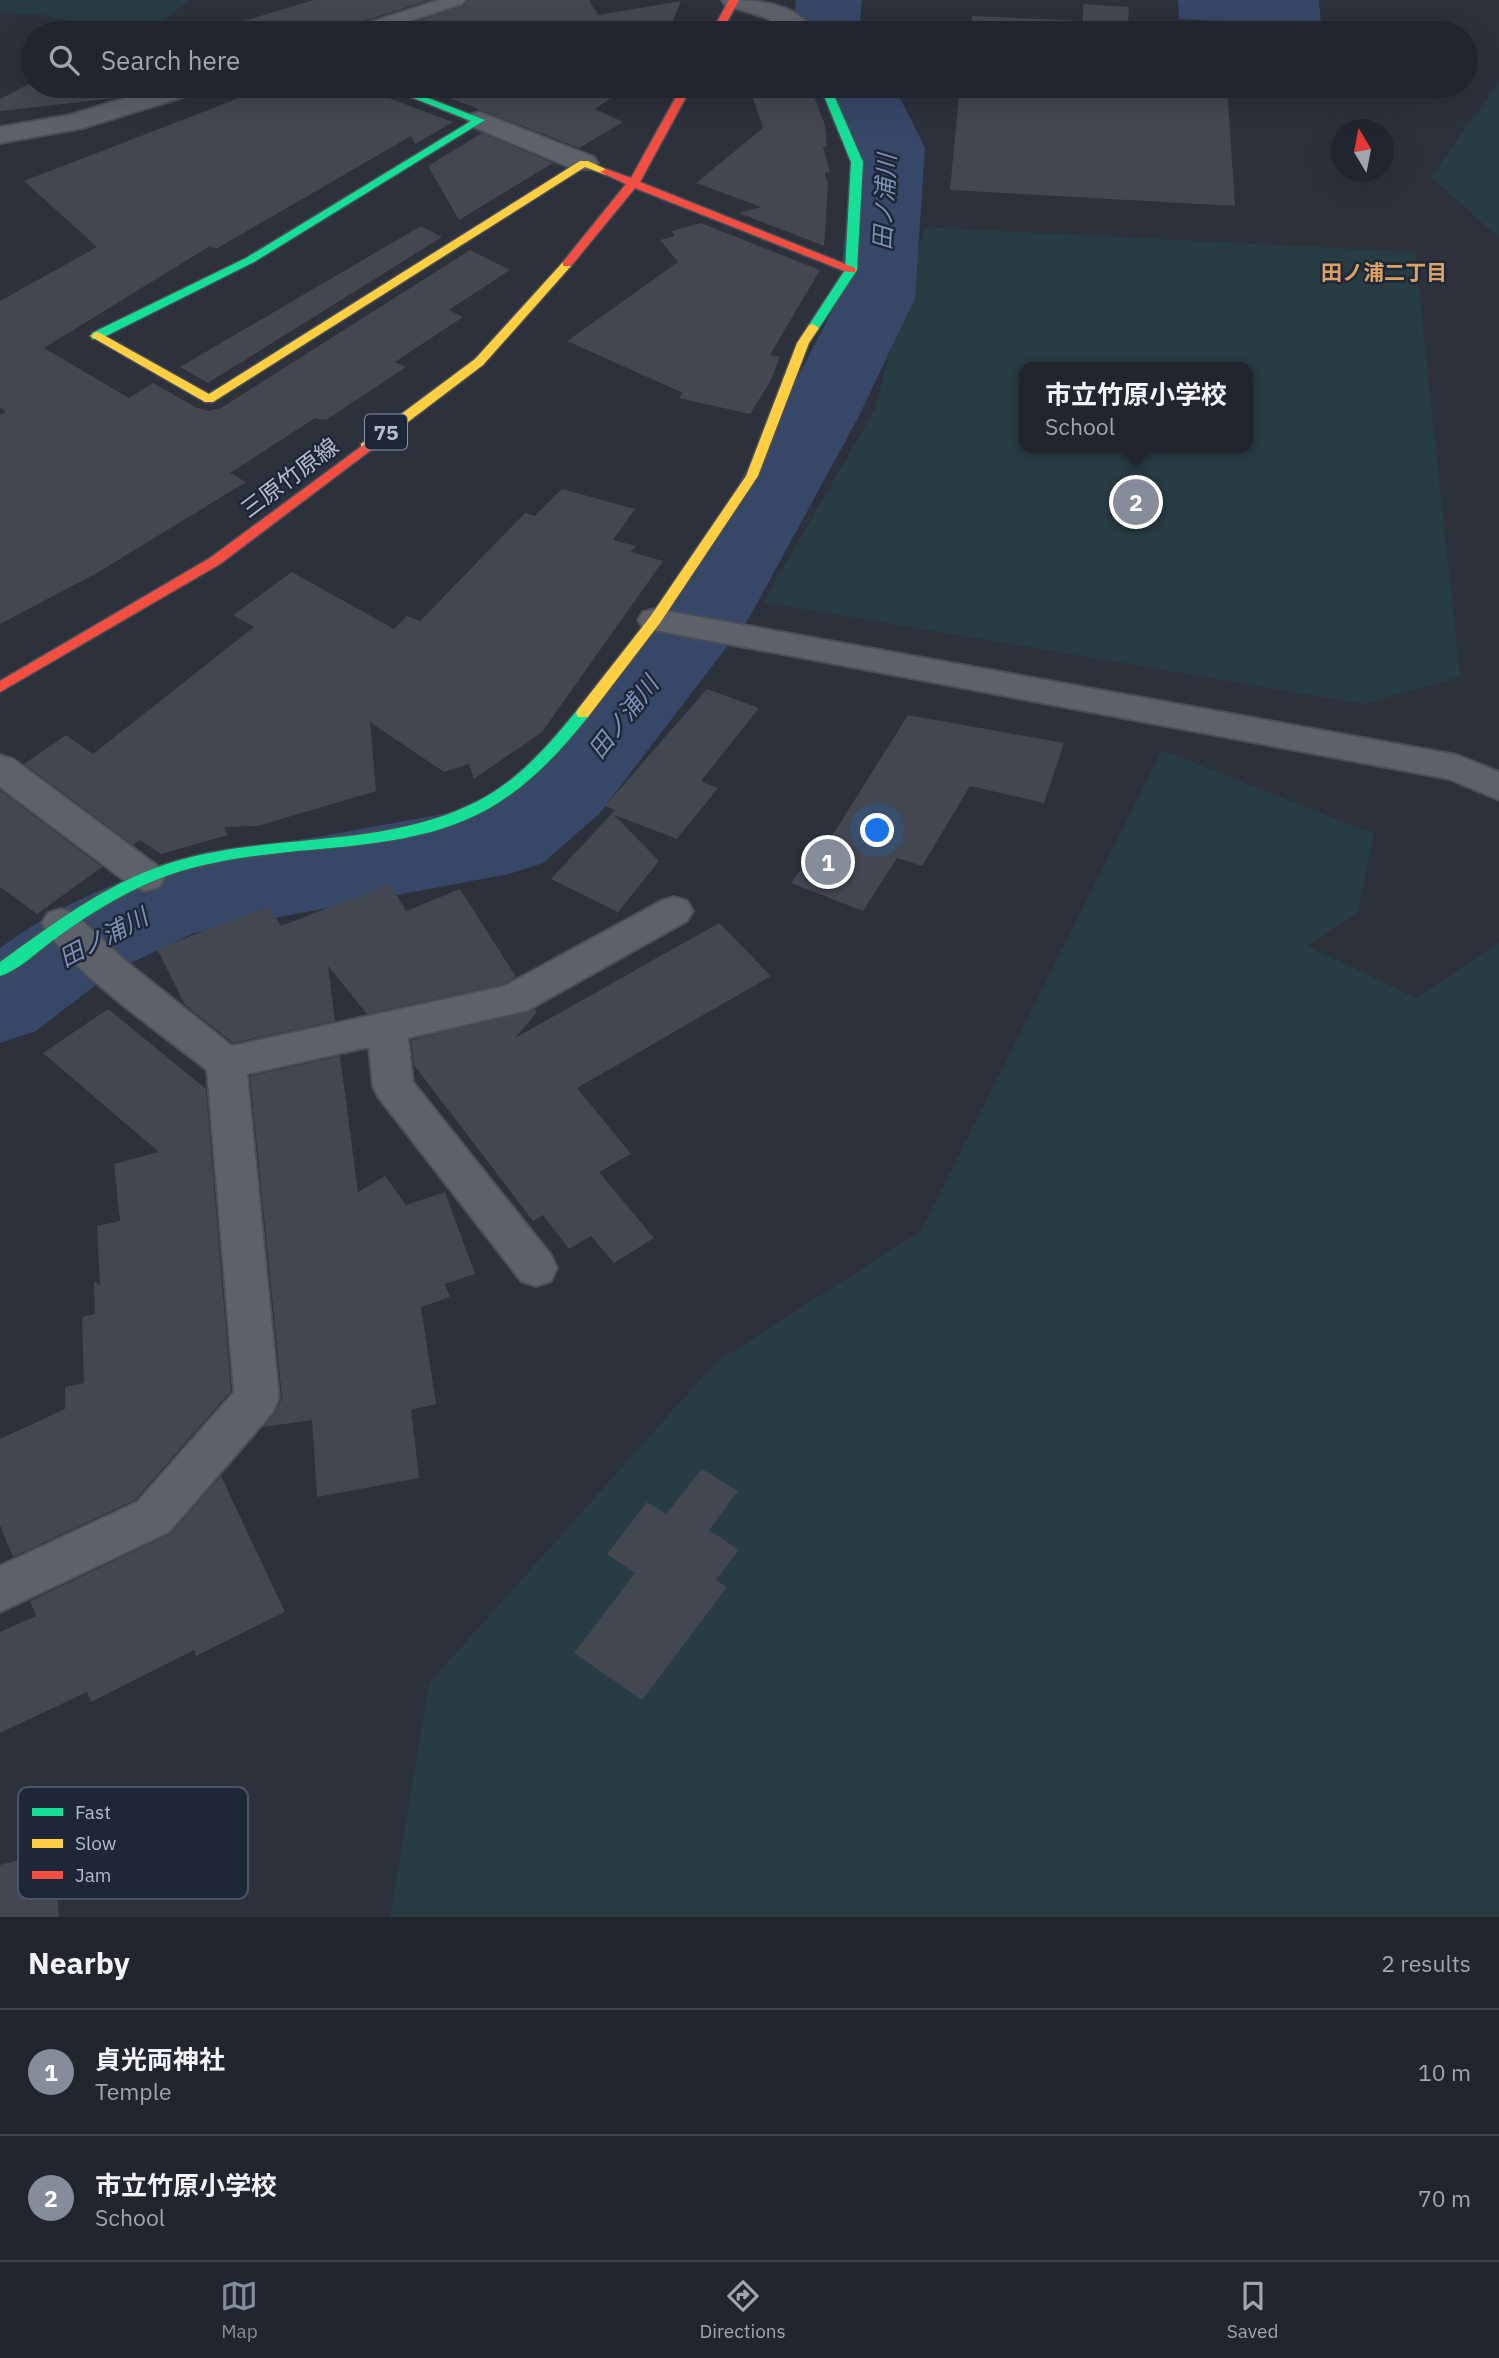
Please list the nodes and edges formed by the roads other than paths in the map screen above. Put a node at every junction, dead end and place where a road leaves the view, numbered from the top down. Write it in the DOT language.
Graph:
graph roads {
  1 [pos="456,0"];
  2 [pos="734,0"];
  3 [pos="392,21"];
  4 [pos="723,21"];
  5 [pos="787,21"];
  6 [pos="151,98"];
  7 [pos="421,98"];
  8 [pos="680,98"];
  9 [pos="830,98"];
  10 [pos="481,120"];
  11 [pos="0,135"];
  12 [pos="584,163"];
  13 [pos="634,182"];
  14 [pos="851,270"];
  15 [pos="682,624"];
  16 [pos="0,687"];
  17 [pos="0,768"];
  18 [pos="1499,787"];
  19 [pos="146,877"];
  20 [pos="674,911"];
  21 [pos="61,923"];
  22 [pos="0,970"];
  23 [pos="387,1026"];
  24 [pos="226,1063"];
  25 [pos="536,1268"];
  26 [pos="0,1590"];
  1 -- 3 [label="lane"];
  2 -- 4 [label="street"];
  2 -- 5 [label="street"];
  6 -- 11 [label="street"];
  7 -- 10 [label="street"];
  8 -- 13 [label="street, 三原竹原線 / 75"];
  9 -- 14 [label="street"];
  10 -- 12 [label="street"];
  10 -- 12 [label="street"];
  12 -- 13 [label="street"];
  13 -- 14 [label="street"];
  13 -- 16 [label="street, 三原竹原線 / 75"];
  14 -- 15 [label="street"];
  15 -- 18 [label="street"];
  15 -- 19 [label="street"];
  17 -- 19 [label="street"];
  19 -- 21 [label="street"];
  20 -- 23 [label="street"];
  21 -- 22 [label="street"];
  21 -- 24 [label="street"];
  23 -- 24 [label="street"];
  23 -- 25 [label="street"];
  24 -- 26 [label="street"];
}
